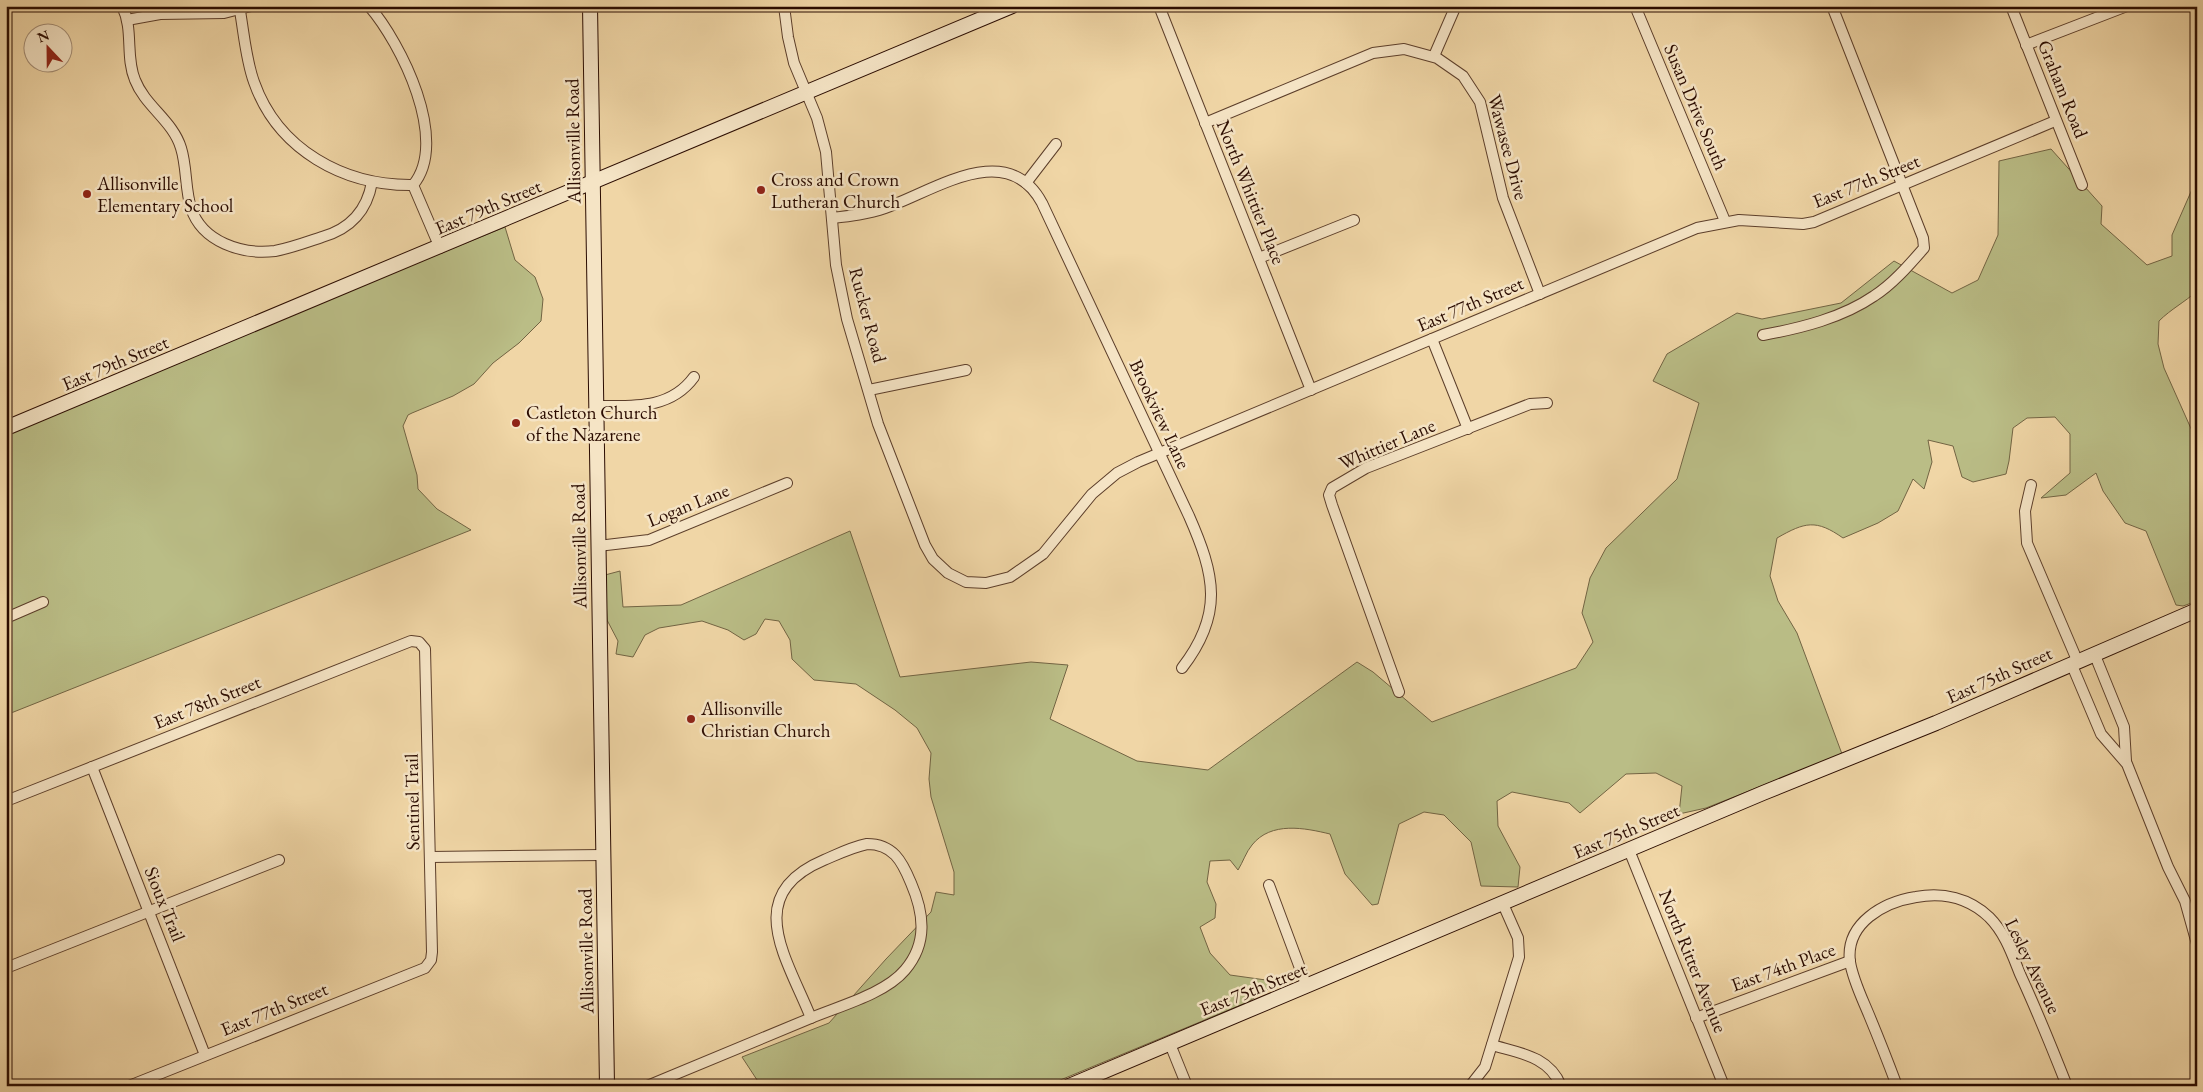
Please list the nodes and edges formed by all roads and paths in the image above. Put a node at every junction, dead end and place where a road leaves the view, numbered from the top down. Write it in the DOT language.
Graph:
graph roads {
  1 [pos="122,6"];
  2 [pos="252,6"];
  3 [pos="369,6"];
  4 [pos="590,6"];
  5 [pos="784,6"];
  6 [pos="1012,6"];
  7 [pos="1159,6"];
  8 [pos="1635,6"];
  9 [pos="1832,6"];
  10 [pos="2011,6"];
  11 [pos="2126,6"];
  12 [pos="1454,10"];
  13 [pos="240,11"];
  14 [pos="127,20"];
  15 [pos="2026,45"];
  16 [pos="1434,56"];
  17 [pos="806,93"];
  18 [pos="2056,121"];
  19 [pos="1205,123"];
  20 [pos="1056,144"];
  21 [pos="372,182"];
  22 [pos="592,183"];
  23 [pos="1026,183"];
  24 [pos="413,185"];
  25 [pos="1903,185"];
  26 [pos="2082,185"];
  27 [pos="832,218"];
  28 [pos="1354,220"];
  29 [pos="1725,221"];
  30 [pos="440,248"];
  31 [pos="1259,258"];
  32 [pos="1540,294"];
  33 [pos="1763,335"];
  34 [pos="1432,339"];
  35 [pos="966,370"];
  36 [pos="694,377"];
  37 [pos="869,390"];
  38 [pos="1311,390"];
  39 [pos="1547,403"];
  40 [pos="596,406"];
  41 [pos="6,428"];
  42 [pos="1468,429"];
  43 [pos="1160,453"];
  44 [pos="787,484"];
  45 [pos="2031,485"];
  46 [pos="598,546"];
  47 [pos="938,565"];
  48 [pos="44,602"];
  49 [pos="2197,610"];
  50 [pos="6,618"];
  51 [pos="421,643"];
  52 [pos="2094,653"];
  53 [pos="2074,662"];
  54 [pos="1182,668"];
  55 [pos="1399,692"];
  56 [pos="2126,762"];
  57 [pos="92,767"];
  58 [pos="6,801"];
  59 [pos="1629,850"];
  60 [pos="602,855"];
  61 [pos="430,857"];
  62 [pos="279,860"];
  63 [pos="1269,885"];
  64 [pos="1906,898"];
  65 [pos="1503,904"];
  66 [pos="149,911"];
  67 [pos="2197,944"];
  68 [pos="1850,961"];
  69 [pos="430,962"];
  70 [pos="6,968"];
  71 [pos="1307,987"];
  72 [pos="810,1018"];
  73 [pos="1696,1018"];
  74 [pos="1170,1044"];
  75 [pos="1492,1045"];
  76 [pos="206,1055"];
  77 [pos="129,1086"];
  78 [pos="607,1086"];
  79 [pos="647,1086"];
  80 [pos="1069,1086"];
  81 [pos="1187,1086"];
  82 [pos="1470,1086"];
  83 [pos="1561,1086"];
  84 [pos="1724,1086"];
  85 [pos="1897,1086"];
  86 [pos="2068,1086"];
  1 -- 14 [label="street"];
  2 -- 13 [label="street"];
  3 -- 24 [label="street"];
  4 -- 22 [label="street, Allisonville Road"];
  5 -- 17 [label="street, Rucker Road"];
  6 -- 17 [label="street, East 79th Street"];
  7 -- 19 [label="street, North Whittier Place"];
  8 -- 29 [label="street, Susan Drive South"];
  9 -- 25 [label="street"];
  10 -- 15 [label="street, Graham Road"];
  11 -- 15 [label="street"];
  12 -- 16 [label="street"];
  13 -- 14 [label="street"];
  13 -- 21 [label="street"];
  14 -- 21 [label="street"];
  15 -- 18 [label="street, Graham Road"];
  16 -- 19 [label="street, Wawasee Drive"];
  16 -- 32 [label="street, Wawasee Drive"];
  17 -- 22 [label="street, East 79th Street"];
  17 -- 27 [label="street, Rucker Road"];
  18 -- 25 [label="street, East 77th Street"];
  18 -- 26 [label="street, Graham Road"];
  19 -- 31 [label="street, North Whittier Place"];
  20 -- 23 [label="street"];
  21 -- 24 [label="street"];
  22 -- 30 [label="street, East 79th Street"];
  22 -- 40 [label="street, Allisonville Road"];
  23 -- 27 [label="street"];
  23 -- 43 [label="street, Brookview Lane"];
  24 -- 30 [label="street"];
  25 -- 29 [label="street, East 77th Street"];
  25 -- 33 [label="street"];
  27 -- 37 [label="street, Rucker Road"];
  28 -- 31 [label="street"];
  29 -- 32 [label="street, East 77th Street"];
  30 -- 41 [label="street, East 79th Street"];
  31 -- 38 [label="street, North Whittier Place"];
  32 -- 34 [label="street, East 77th Street"];
  34 -- 38 [label="street, East 77th Street"];
  34 -- 42 [label="street"];
  35 -- 37 [label="street"];
  36 -- 40 [label="street"];
  37 -- 47 [label="street, Rucker Road"];
  38 -- 43 [label="street, East 77th Street"];
  39 -- 42 [label="street, Whittier Lane"];
  40 -- 46 [label="street, Allisonville Road"];
  42 -- 55 [label="street, Whittier Lane"];
  43 -- 47 [label="street, East 77th Street"];
  43 -- 54 [label="street, Brookview Lane"];
  44 -- 46 [label="street, Logan Lane"];
  45 -- 53 [label="street"];
  46 -- 60 [label="street, Allisonville Road"];
  48 -- 50 [label="street"];
  49 -- 52 [label="street, East 75th Street"];
  51 -- 57 [label="street, East 78th Street"];
  51 -- 61 [label="street, Sentinel Trail"];
  52 -- 53 [label="street, East 75th Street"];
  52 -- 56 [label="street"];
  53 -- 56 [label="street"];
  53 -- 59 [label="street, East 75th Street"];
  56 -- 67 [label="street"];
  57 -- 58 [label="street, East 78th Street"];
  57 -- 66 [label="street, Sioux Trail"];
  59 -- 65 [label="street, East 75th Street"];
  59 -- 73 [label="street, North Ritter Avenue"];
  60 -- 61 [label="street"];
  60 -- 78 [label="street, Allisonville Road"];
  61 -- 69 [label="street, Sentinel Trail"];
  62 -- 66 [label="street"];
  63 -- 71 [label="street"];
  64 -- 68 [label="street, East 74th Place"];
  64 -- 86 [label="street, Lesley Avenue"];
  65 -- 71 [label="street, East 75th Street"];
  65 -- 75 [label="street"];
  66 -- 70 [label="street"];
  66 -- 76 [label="street, Sioux Trail"];
  68 -- 73 [label="street, East 74th Place"];
  68 -- 85 [label="street"];
  69 -- 76 [label="street, East 77th Street"];
  71 -- 74 [label="street, East 75th Street"];
  72 -- 72 [label="street"];
  72 -- 79 [label="street"];
  73 -- 84 [label="street, North Ritter Avenue"];
  74 -- 80 [label="street, East 75th Street"];
  74 -- 81 [label="street"];
  75 -- 82 [label="street"];
  75 -- 83 [label="street"];
  76 -- 77 [label="street, East 77th Street"];
}
